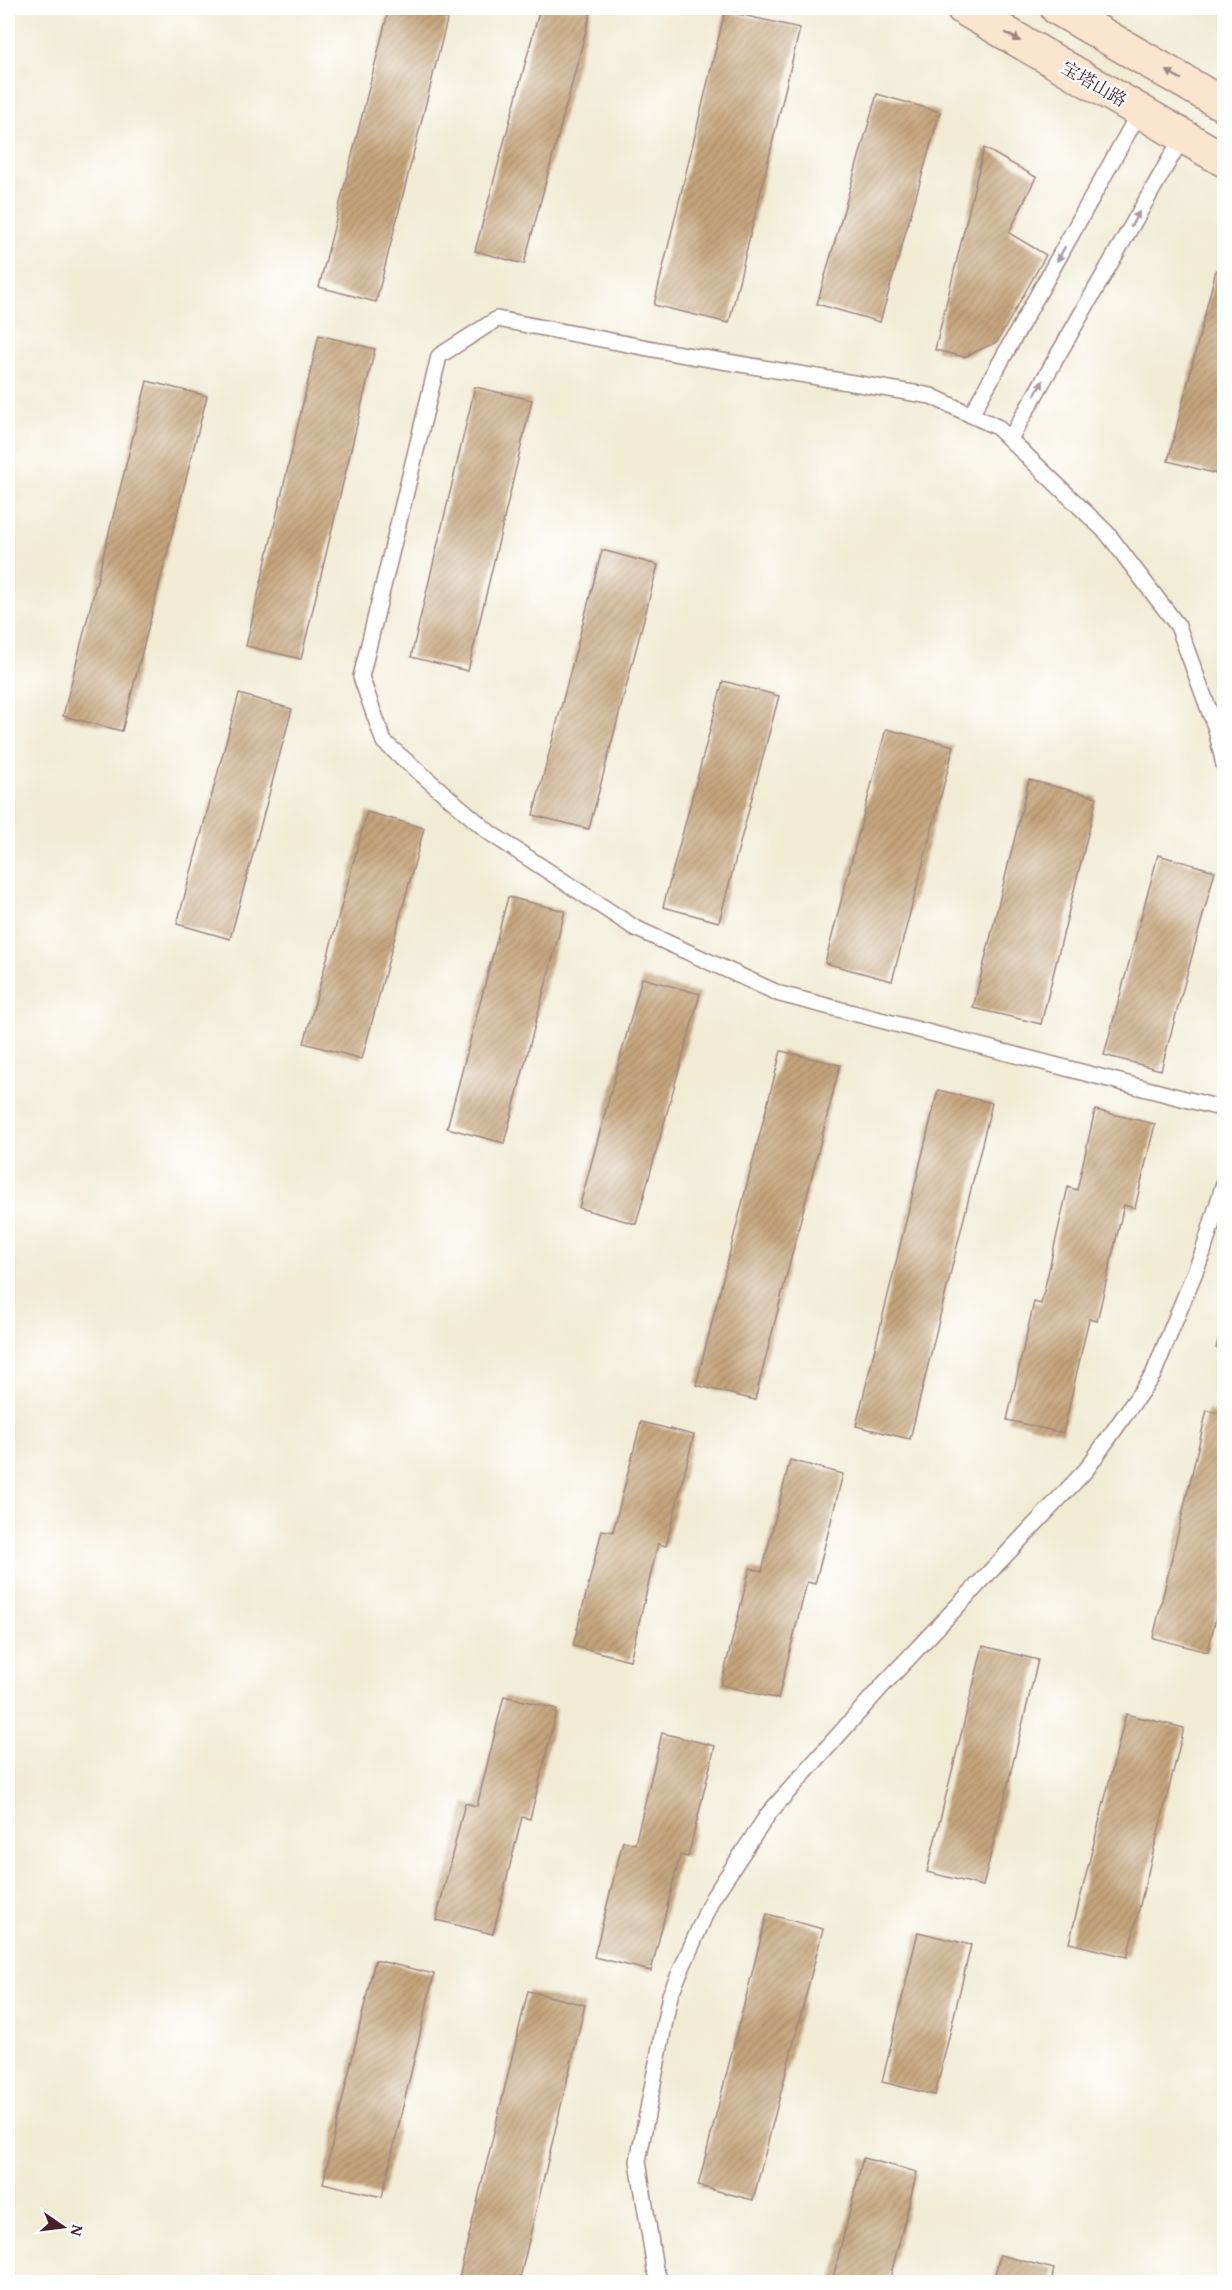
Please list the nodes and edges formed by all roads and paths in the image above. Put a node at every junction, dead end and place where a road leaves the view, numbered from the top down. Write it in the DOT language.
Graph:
graph roads {
  1 [pos="963,8"];
  2 [pos="1057,8"];
  3 [pos="1224,105"];
  4 [pos="1140,111"];
  5 [pos="1183,136"];
  6 [pos="1224,160"];
  7 [pos="971,415"];
  8 [pos="1010,439"];
  9 [pos="1224,761"];
  10 [pos="1224,1109"];
  11 [pos="1224,1183"];
  12 [pos="661,2283"];
  1 -- 4 [label="street, 宝塔山路, one-way"];
  3 -- 2 [label="street, one-way"];
  4 -- 5 [label="street, 宝塔山路"];
  4 -- 7 [label="lane, one-way"];
  5 -- 6 [label="street, 宝塔山路"];
  8 -- 5 [label="lane, one-way"];
  7 -- 8 [label="lane"];
  7 -- 10 [label="lane"];
  8 -- 9 [label="lane"];
  11 -- 12 [label="lane"];
}
